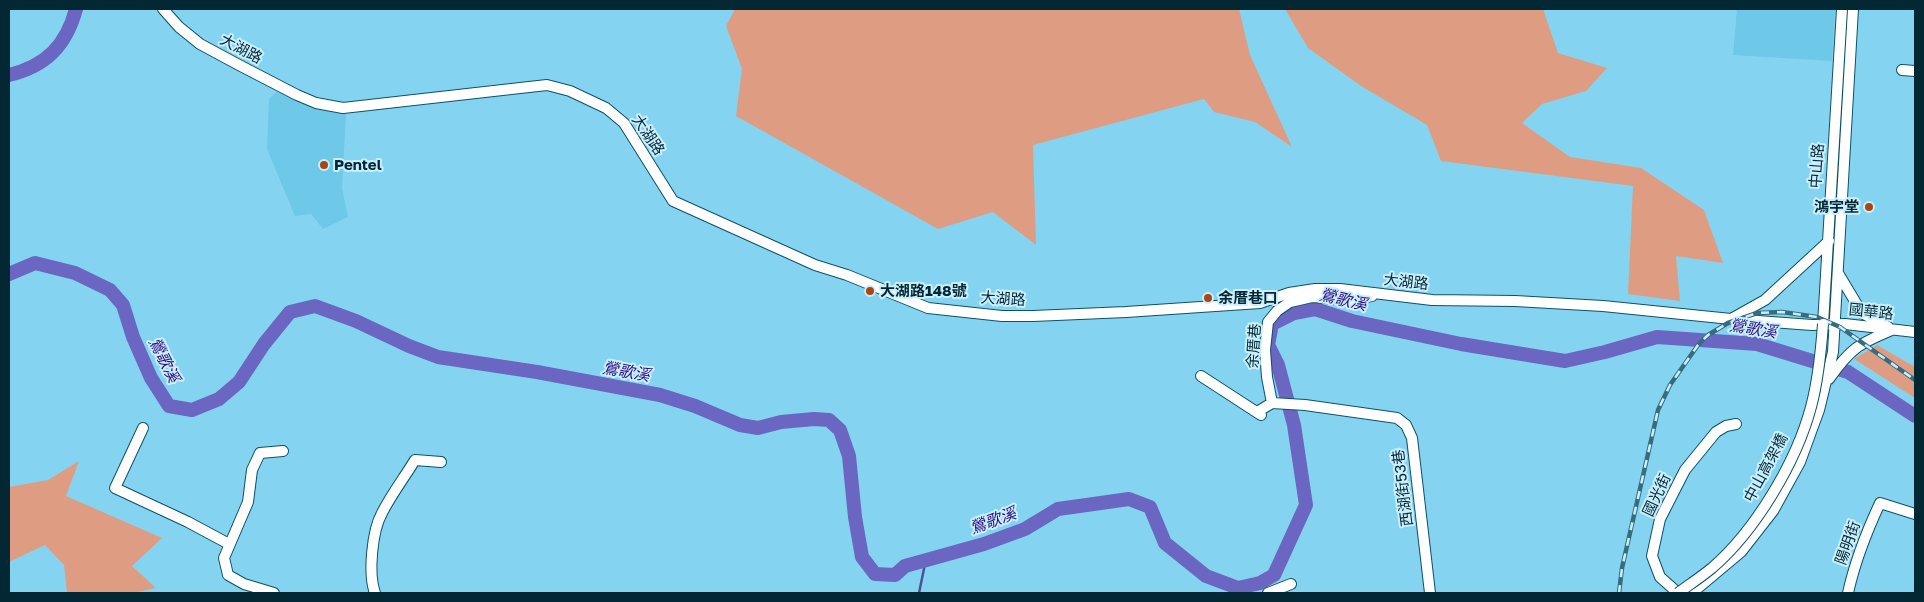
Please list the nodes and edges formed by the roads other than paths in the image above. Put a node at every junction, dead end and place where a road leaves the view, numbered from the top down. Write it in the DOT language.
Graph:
graph roads {
  1 [pos="163,9"];
  2 [pos="1842,9"];
  3 [pos="1853,9"];
  4 [pos="1902,70"];
  5 [pos="1915,71"];
  6 [pos="1840,237"];
  7 [pos="1828,241"];
  8 [pos="1838,273"];
  9 [pos="1380,294"];
  10 [pos="1730,319"];
  11 [pos="1828,324"];
  12 [pos="1893,329"];
  13 [pos="1915,332"];
  14 [pos="1201,376"];
  15 [pos="1825,385"];
  16 [pos="1272,403"];
  17 [pos="1736,424"];
  18 [pos="144,428"];
  19 [pos="283,451"];
  20 [pos="441,462"];
  21 [pos="1915,514"];
  22 [pos="229,544"];
  23 [pos="1291,584"];
  24 [pos="274,593"];
  25 [pos="375,593"];
  26 [pos="1268,593"];
  27 [pos="1430,593"];
  28 [pos="1678,593"];
  29 [pos="1692,593"];
  30 [pos="1848,593"];
  1 -- 9 [label="street, 大湖路"];
  2 -- 7 [label="street, 中山路"];
  3 -- 6 [label="street, 中山路"];
  4 -- 5 [label="street"];
  6 -- 7 [label="street"];
  6 -- 8 [label="street, 中山路"];
  7 -- 10 [label="street"];
  7 -- 11 [label="street, 中山路"];
  8 -- 11 [label="street, 中山路"];
  8 -- 12 [label="street"];
  9 -- 10 [label="street, 大湖路"];
  9 -- 16 [label="street, 余厝巷"];
  10 -- 11 [label="street, 大湖路"];
  11 -- 12 [label="street, 國華路"];
  11 -- 15 [label="street, 中山高架橋"];
  11 -- 28 [label="street, 中山高架橋, bridge"];
  12 -- 13 [label="street, 國華路"];
  12 -- 15 [label="street"];
  14 -- 16 [label="street"];
  15 -- 29 [label="street, 中山高架橋"];
  16 -- 27 [label="street, 西湖街53巷"];
  17 -- 28 [label="street, 國光街"];
  18 -- 22 [label="street"];
  19 -- 22 [label="street"];
  20 -- 25 [label="street"];
  21 -- 30 [label="street, 陽明街"];
  22 -- 24 [label="street"];
  23 -- 26 [label="street"];
}
